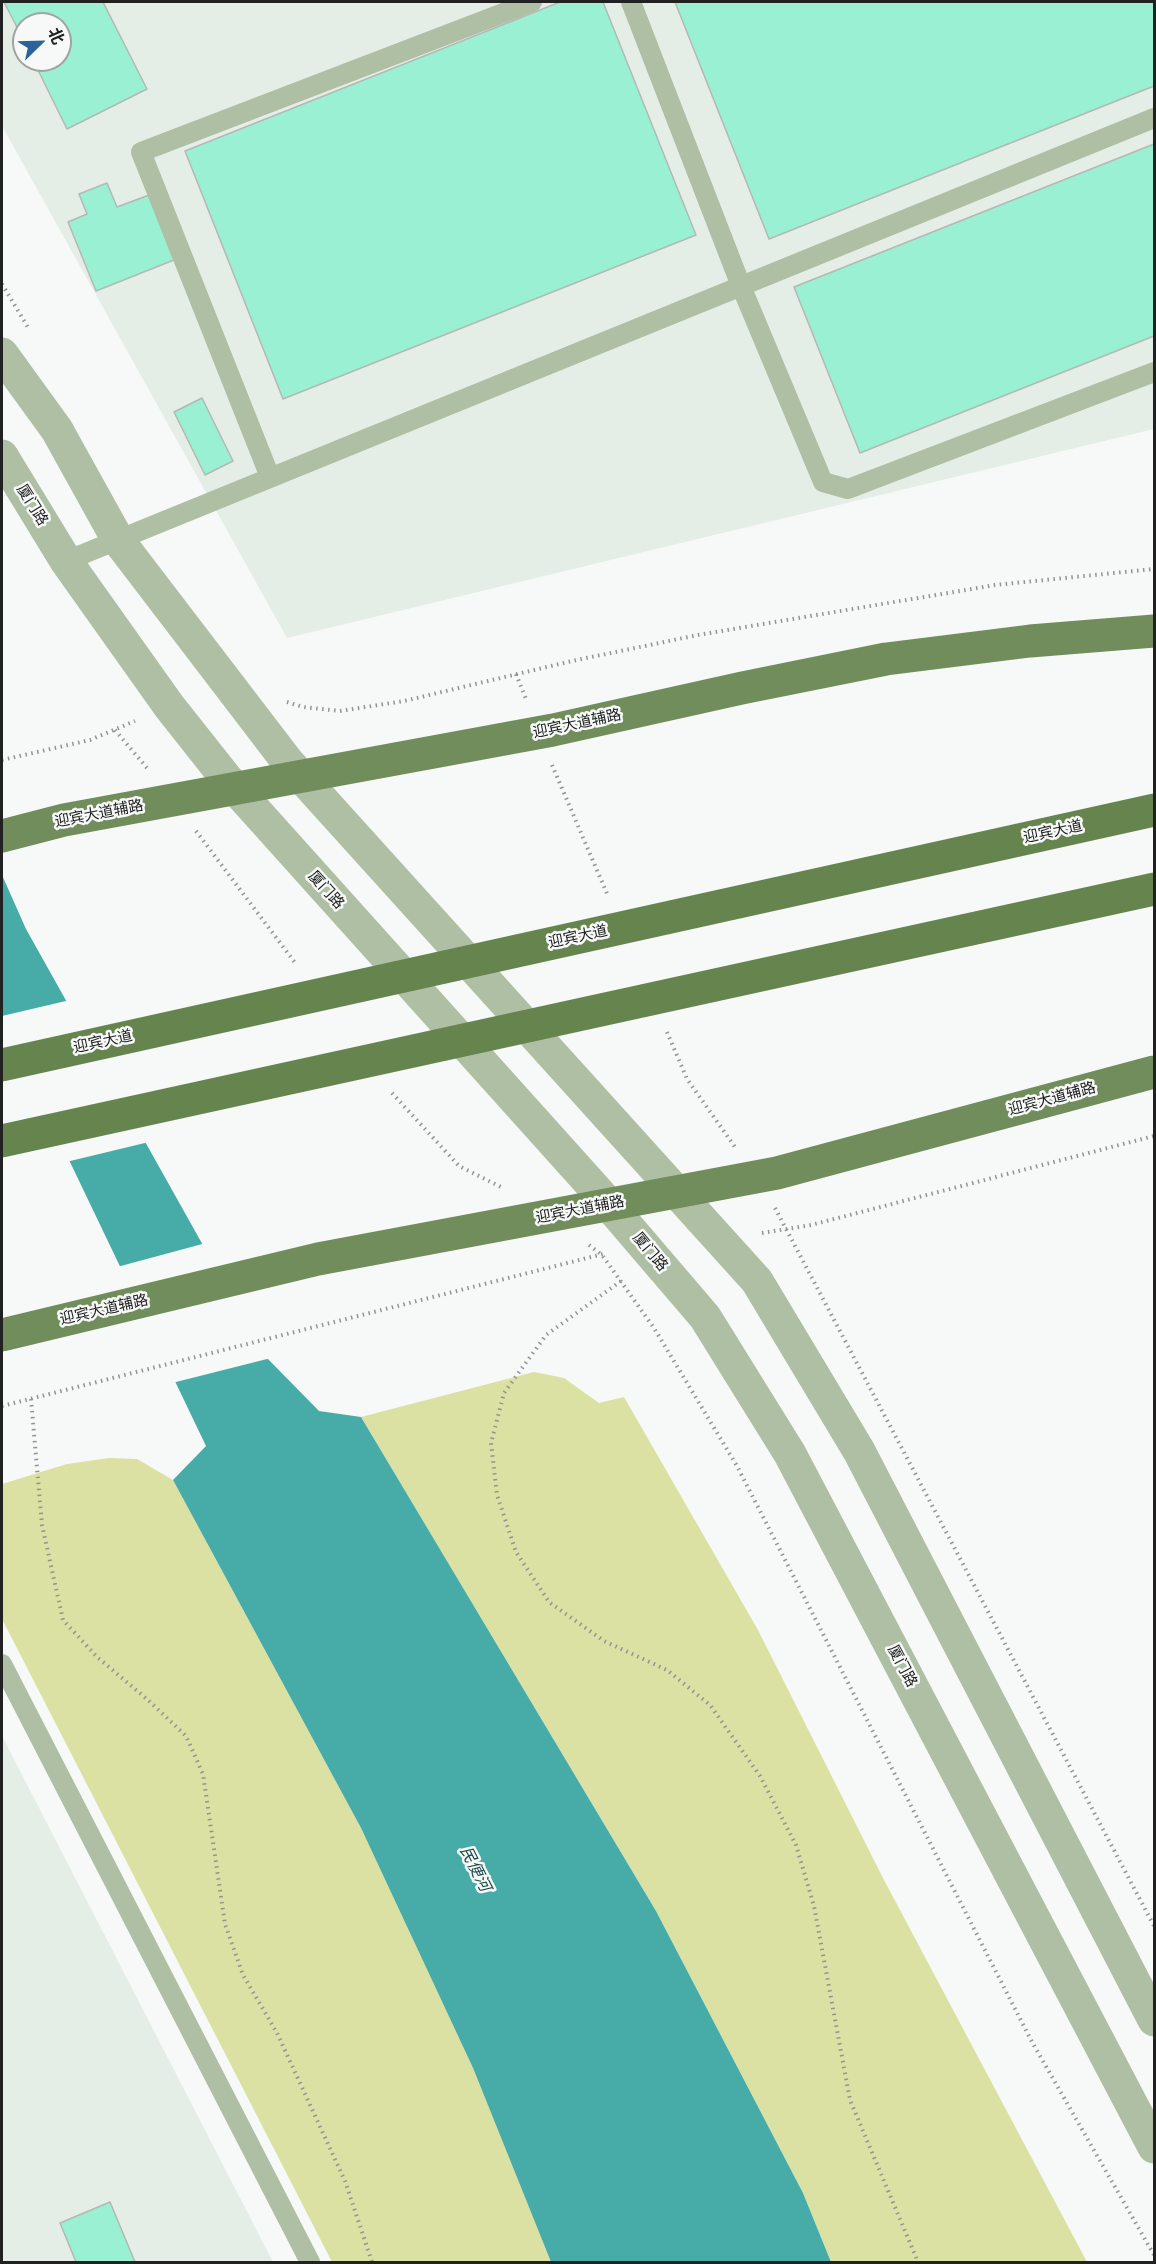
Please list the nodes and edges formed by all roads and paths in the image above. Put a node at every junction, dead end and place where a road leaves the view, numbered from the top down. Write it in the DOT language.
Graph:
graph roads {
  1 [pos="532,2"];
  2 [pos="631,2"];
  3 [pos="1155,118"];
  4 [pos="741,286"];
  5 [pos="2,354"];
  6 [pos="1155,372"];
  7 [pos="2,456"];
  8 [pos="270,477"];
  9 [pos="118,540"];
  10 [pos="66,561"];
  11 [pos="1155,569"];
  12 [pos="1155,631"];
  13 [pos="516,674"];
  14 [pos="282,700"];
  15 [pos="538,732"];
  16 [pos="33,753"];
  17 [pos="2,760"];
  18 [pos="301,777"];
  19 [pos="236,788"];
  20 [pos="1155,810"];
  21 [pos="2,836"];
  22 [pos="1155,889"];
  23 [pos="613,906"];
  24 [pos="664,1025"];
  25 [pos="2,1065"];
  26 [pos="1155,1072"];
  27 [pos="1155,1136"];
  28 [pos="2,1141"];
  29 [pos="756,1177"];
  30 [pos="678,1191"];
  31 [pos="609,1204"];
  32 [pos="789,1229"];
  33 [pos="719,1238"];
  34 [pos="647,1249"];
  35 [pos="602,1255"];
  36 [pos="621,1281"];
  37 [pos="2,1335"];
  38 [pos="30,1399"];
  39 [pos="2,1406"];
  40 [pos="2,1664"];
  41 [pos="1155,1926"];
  42 [pos="1155,2020"];
  43 [pos="1155,2147"];
  44 [pos="1155,2255"];
  45 [pos="310,2262"];
  46 [pos="372,2262"];
  47 [pos="918,2262"];
  1 -- 8 [label="lane"];
  2 -- 4 [label="lane"];
  3 -- 4 [label="lane"];
  4 -- 6 [label="lane"];
  4 -- 8 [label="lane"];
  5 -- 9 [label="street"];
  7 -- 10 [label="street, 厦门路"];
  8 -- 9 [label="lane"];
  9 -- 10 [label="lane"];
  9 -- 18 [label="street"];
  10 -- 19 [label="street, 厦门路"];
  11 -- 13 [label="path"];
  12 -- 15 [label="main road, 迎宾大道辅路"];
  13 -- 14 [label="path"];
  13 -- 15 [label="path"];
  15 -- 18 [label="main road, 迎宾大道辅路"];
  15 -- 23 [label="path"];
  16 -- 17 [label="path"];
  18 -- 19 [label="main road, 迎宾大道辅路"];
  18 -- 30 [label="street"];
  19 -- 21 [label="main road, 迎宾大道辅路"];
  19 -- 31 [label="street, 厦门路"];
  20 -- 25 [label="highway, 迎宾大道, bridge"];
  22 -- 28 [label="highway, bridge"];
  24 -- 29 [label="path"];
  26 -- 29 [label="main road, 迎宾大道辅路"];
  27 -- 32 [label="path"];
  29 -- 30 [label="main road, 迎宾大道辅路"];
  29 -- 32 [label="path"];
  30 -- 31 [label="main road, 迎宾大道辅路"];
  30 -- 33 [label="street"];
  31 -- 34 [label="street, 厦门路"];
  31 -- 37 [label="main road, 迎宾大道辅路"];
  32 -- 33 [label="path"];
  32 -- 41 [label="path"];
  33 -- 42 [label="street"];
  34 -- 35 [label="path"];
  34 -- 43 [label="street, 厦门路"];
  35 -- 36 [label="path"];
  35 -- 38 [label="path"];
  36 -- 44 [label="path"];
  36 -- 47 [label="path"];
  38 -- 39 [label="path"];
  38 -- 46 [label="path"];
  40 -- 45 [label="lane"];
}
